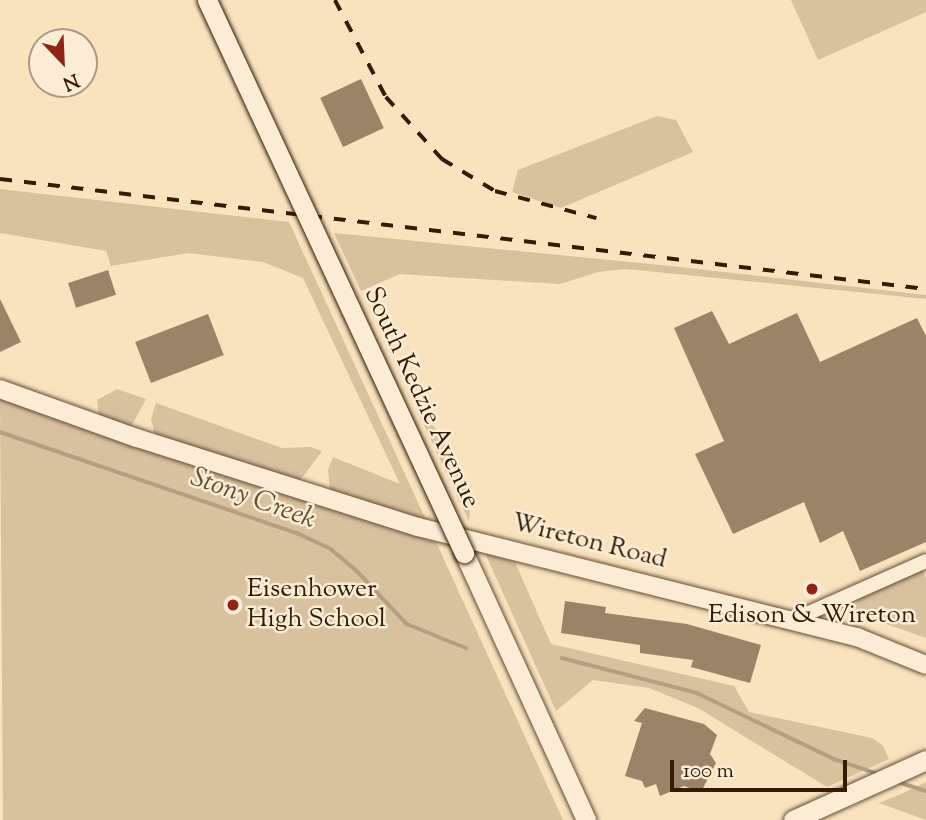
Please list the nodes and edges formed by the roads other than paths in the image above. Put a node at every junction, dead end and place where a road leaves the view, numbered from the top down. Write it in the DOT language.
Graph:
graph roads {
  1 [pos="207,0"];
  2 [pos="0,389"];
  3 [pos="926,561"];
  4 [pos="793,620"];
  5 [pos="926,665"];
  6 [pos="926,760"];
  7 [pos="586,820"];
  8 [pos="793,820"];
  1 -- 7 [label="main road, South Kedzie Avenue, bridge"];
  2 -- 4 [label="street, Wireton Road"];
  3 -- 4 [label="street"];
  4 -- 5 [label="street, Wireton Road"];
  6 -- 8 [label="main road"];
}
